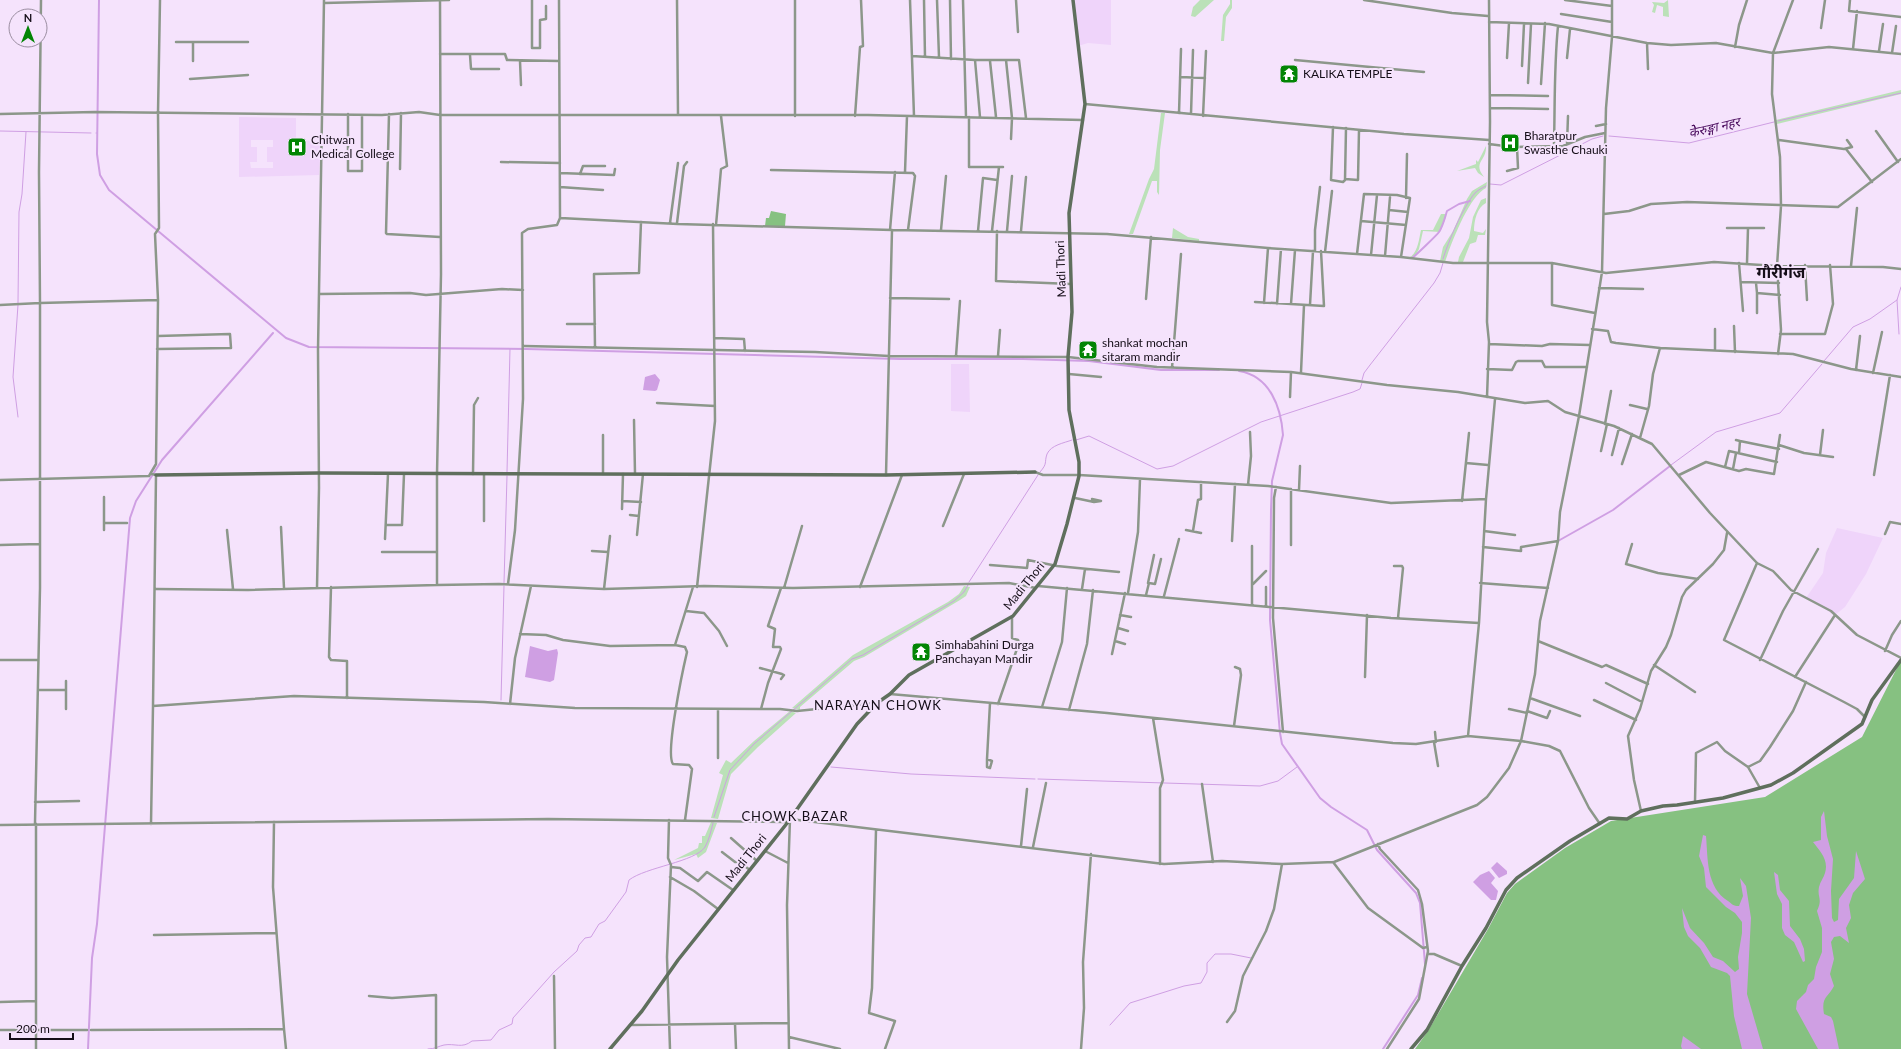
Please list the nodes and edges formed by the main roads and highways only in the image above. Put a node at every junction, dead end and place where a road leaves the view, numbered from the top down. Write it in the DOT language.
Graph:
graph roads {
  1 [pos="1073,0"];
  2 [pos="1035,472"];
  3 [pos="154,475"];
  4 [pos="1901,659"];
  5 [pos="610,1049"];
  6 [pos="1411,1049"];
  1 -- 5 [label="main road, Madi Thori"];
  2 -- 3 [label="main road"];
  4 -- 6 [label="main road"];
}
